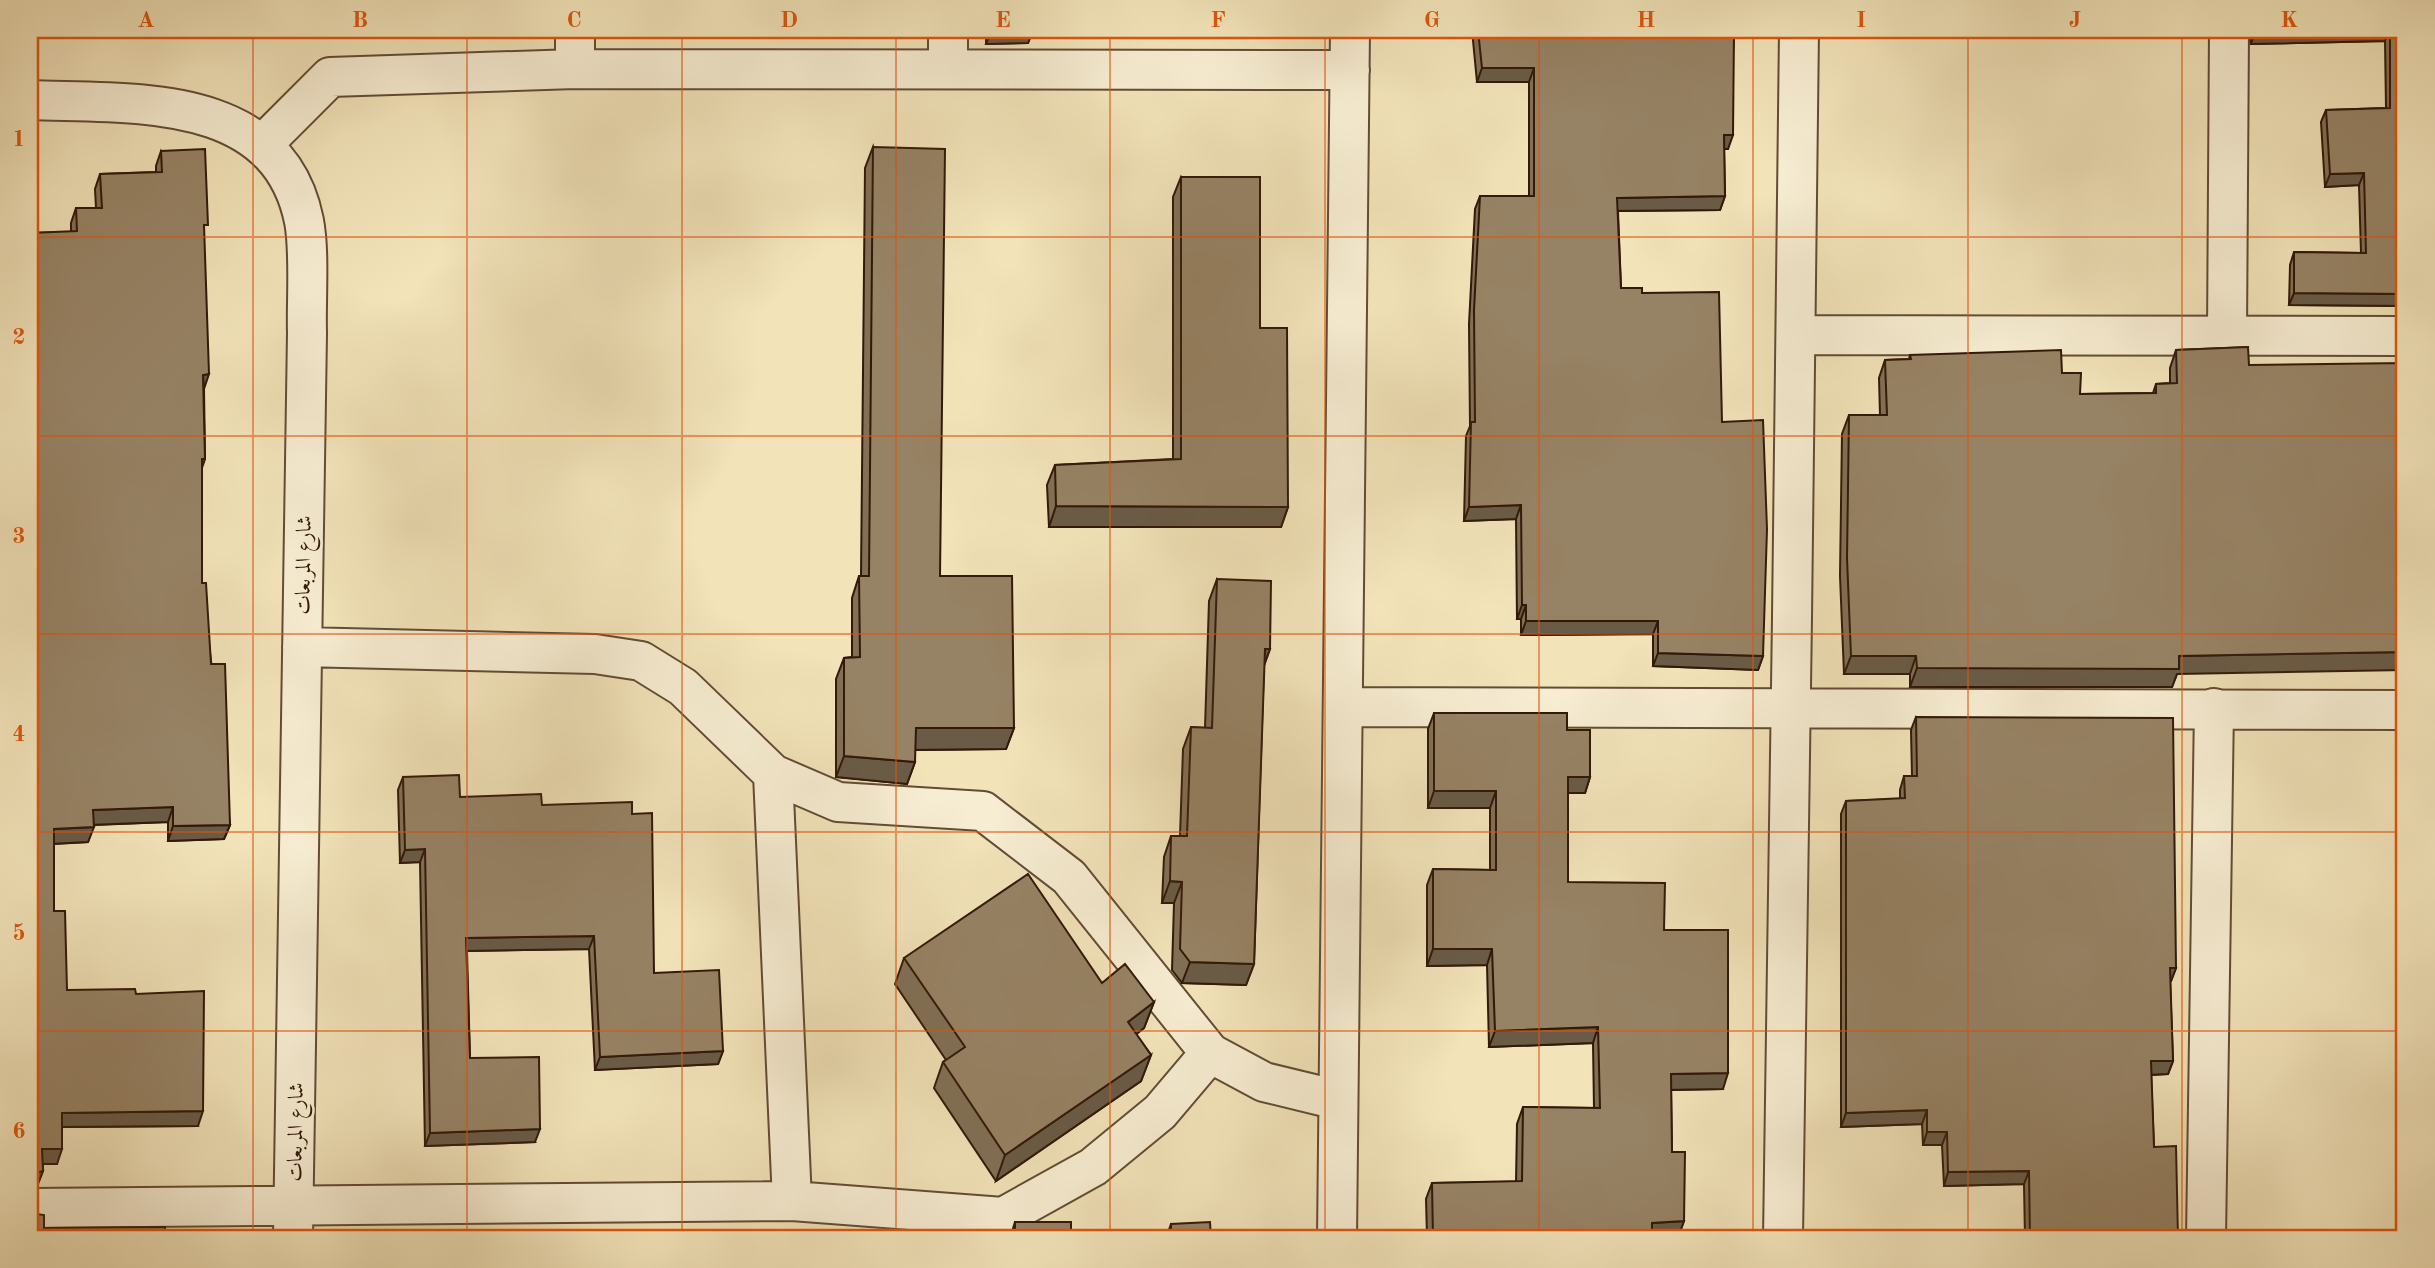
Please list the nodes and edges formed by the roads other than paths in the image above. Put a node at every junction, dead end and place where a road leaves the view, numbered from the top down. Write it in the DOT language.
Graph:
graph roads {
  1 [pos="575,30"];
  2 [pos="948,30"];
  3 [pos="1350,30"];
  4 [pos="1798,30"];
  5 [pos="2229,30"];
  6 [pos="575,69"];
  7 [pos="948,69"];
  8 [pos="1350,70"];
  9 [pos="30,100"];
  10 [pos="264,144"];
  11 [pos="1798,335"];
  12 [pos="2227,335"];
  13 [pos="2405,336"];
  14 [pos="302,647"];
  15 [pos="1343,707"];
  16 [pos="1789,708"];
  17 [pos="2214,708"];
  18 [pos="2405,710"];
  19 [pos="773,774"];
  20 [pos="1210,1053"];
  21 [pos="1338,1100"];
  22 [pos="792,1201"];
  23 [pos="30,1208"];
  24 [pos="293,1221"];
  25 [pos="1336,1238"];
  26 [pos="1783,1238"];
  27 [pos="2206,1238"];
  1 -- 6 [label="street"];
  2 -- 7 [label="street"];
  3 -- 8 [label="street"];
  4 -- 11 [label="street"];
  5 -- 12 [label="street"];
  6 -- 7 [label="street"];
  6 -- 10 [label="street"];
  7 -- 8 [label="street"];
  8 -- 15 [label="street"];
  9 -- 10 [label="street, شارع المربعات"];
  10 -- 14 [label="street, شارع المربعات"];
  11 -- 12 [label="street"];
  11 -- 16 [label="street"];
  12 -- 13 [label="street"];
  14 -- 19 [label="street"];
  14 -- 24 [label="street, شارع المربعات"];
  15 -- 16 [label="street"];
  15 -- 21 [label="street"];
  16 -- 17 [label="street"];
  16 -- 26 [label="street"];
  17 -- 18 [label="street"];
  17 -- 27 [label="street"];
  19 -- 20 [label="street"];
  19 -- 22 [label="street"];
  20 -- 21 [label="street"];
  20 -- 22 [label="street"];
  21 -- 25 [label="street"];
  22 -- 24 [label="street"];
  23 -- 24 [label="street"];
}
